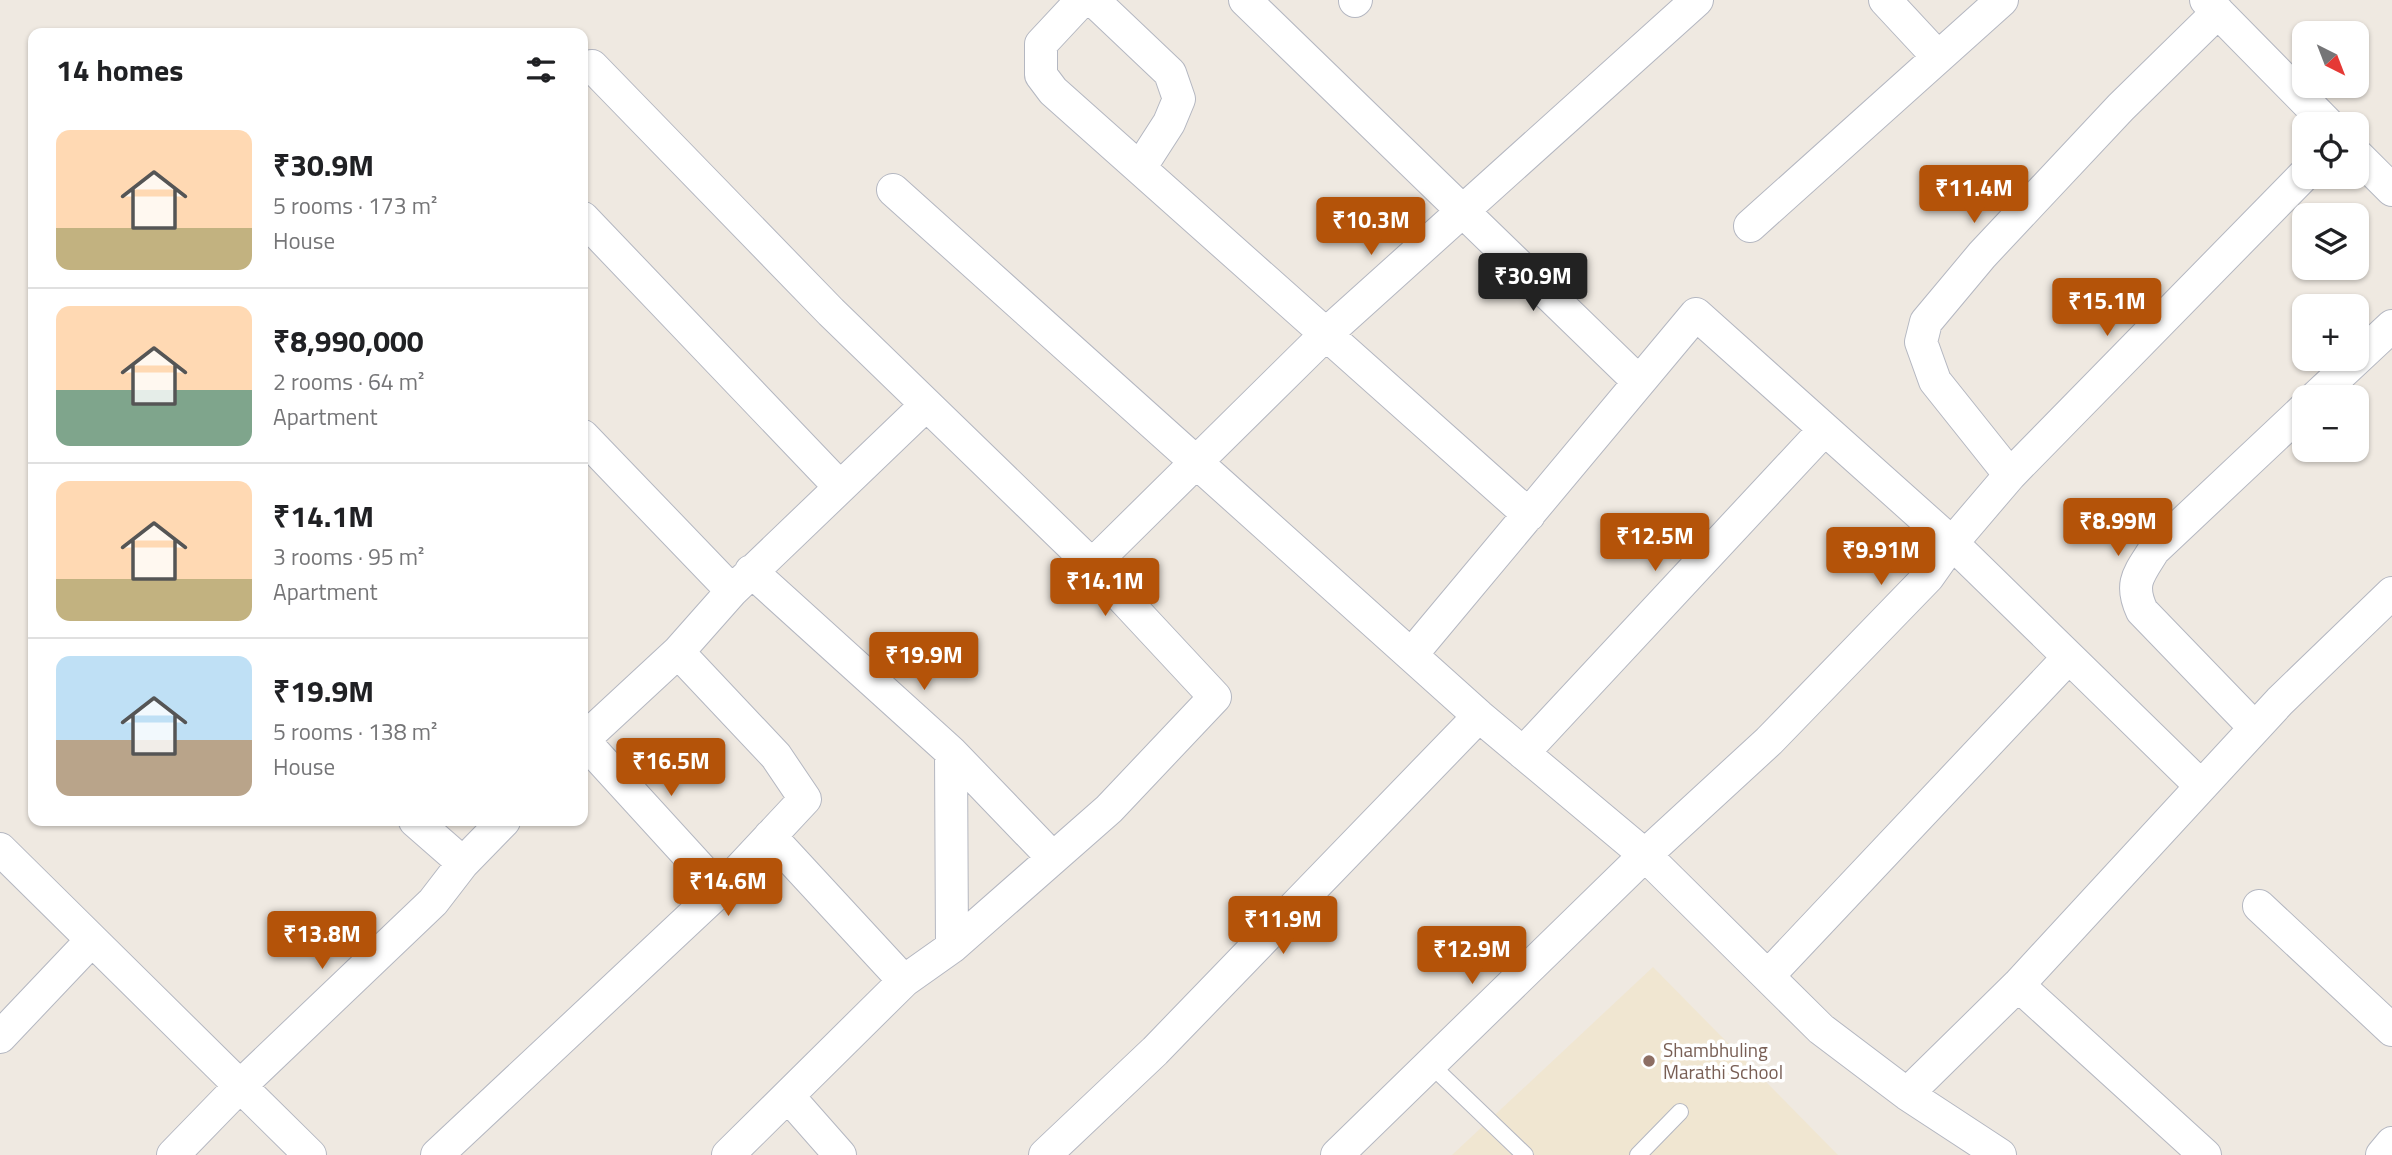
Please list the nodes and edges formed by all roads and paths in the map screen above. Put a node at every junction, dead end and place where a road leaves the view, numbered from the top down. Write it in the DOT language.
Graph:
graph roads {
  1 [pos="1082,0"];
  2 [pos="1093,0"];
  3 [pos="1245,0"];
  4 [pos="1697,0"];
  5 [pos="1885,0"];
  6 [pos="2002,0"];
  7 [pos="2212,6"];
  8 [pos="1938,57"];
  9 [pos="592,66"];
  10 [pos="2316,112"];
  11 [pos="2369,167"];
  12 [pos="1140,168"];
  13 [pos="2292,187"];
  14 [pos="893,190"];
  15 [pos="2392,190"];
  16 [pos="1462,209"];
  17 [pos="588,223"];
  18 [pos="1751,226"];
  19 [pos="2392,326"];
  20 [pos="1325,335"];
  21 [pos="1639,382"];
  22 [pos="2329,385"];
  23 [pos="926,405"];
  24 [pos="2292,420"];
  25 [pos="1824,430"];
  26 [pos="588,441"];
  27 [pos="1197,464"];
  28 [pos="2010,475"];
  29 [pos="839,486"];
  30 [pos="1529,515"];
  31 [pos="1952,542"];
  32 [pos="1091,565"];
  33 [pos="742,581"];
  34 [pos="2392,593"];
  35 [pos="678,652"];
  36 [pos="1412,654"];
  37 [pos="2068,658"];
  38 [pos="1479,716"];
  39 [pos="2255,728"];
  40 [pos="588,735"];
  41 [pos="588,745"];
  42 [pos="951,752"];
  43 [pos="1523,753"];
  44 [pos="2200,785"];
  45 [pos="421,826"];
  46 [pos="499,826"];
  47 [pos="770,836"];
  48 [pos="0,849"];
  49 [pos="1645,855"];
  50 [pos="1053,858"];
  51 [pos="463,863"];
  52 [pos="720,890"];
  53 [pos="2259,906"];
  54 [pos="91,941"];
  55 [pos="953,947"];
  56 [pos="1768,976"];
  57 [pos="904,981"];
  58 [pos="2018,985"];
  59 [pos="2392,1030"];
  60 [pos="0,1037"];
  61 [pos="1430,1064"];
  62 [pos="240,1086"];
  63 [pos="1907,1094"];
  64 [pos="788,1096"];
  65 [pos="1680,1112"];
  66 [pos="2392,1143"];
  67 [pos="173,1155"];
  68 [pos="310,1155"];
  69 [pos="437,1155"];
  70 [pos="728,1155"];
  71 [pos="840,1155"];
  72 [pos="1045,1155"];
  73 [pos="1337,1155"];
  74 [pos="1525,1155"];
  75 [pos="1639,1155"];
  76 [pos="2000,1155"];
  77 [pos="2205,1155"];
  78 [pos="2382,1155"];
  1 -- 12 [label="street"];
  2 -- 12 [label="street"];
  3 -- 16 [label="street"];
  4 -- 16 [label="street"];
  5 -- 8 [label="street"];
  6 -- 8 [label="street"];
  7 -- 10 [label="street"];
  7 -- 28 [label="street"];
  8 -- 18 [label="street"];
  9 -- 23 [label="street"];
  11 -- 15 [label="street"];
  12 -- 20 [label="street"];
  13 -- 28 [label="street"];
  14 -- 27 [label="street"];
  16 -- 20 [label="street"];
  16 -- 21 [label="street"];
  17 -- 29 [label="street"];
  19 -- 22 [label="street"];
  20 -- 27 [label="street"];
  20 -- 30 [label="street"];
  21 -- 25 [label="street"];
  21 -- 30 [label="street"];
  23 -- 29 [label="street"];
  23 -- 32 [label="street"];
  24 -- 39 [label="street"];
  25 -- 31 [label="street"];
  25 -- 43 [label="street"];
  26 -- 33 [label="street"];
  27 -- 32 [label="street"];
  27 -- 36 [label="street"];
  28 -- 31 [label="street"];
  29 -- 33 [label="street"];
  30 -- 36 [label="street"];
  31 -- 37 [label="street"];
  31 -- 49 [label="street"];
  32 -- 50 [label="street"];
  33 -- 35 [label="street"];
  33 -- 42 [label="street"];
  34 -- 39 [label="street"];
  35 -- 40 [label="street"];
  35 -- 47 [label="street"];
  36 -- 38 [label="street"];
  37 -- 44 [label="street"];
  37 -- 56 [label="street"];
  38 -- 43 [label="street"];
  38 -- 72 [label="street"];
  39 -- 44 [label="street"];
  41 -- 52 [label="street"];
  42 -- 50 [label="street"];
  42 -- 55 [label="street"];
  43 -- 49 [label="street"];
  44 -- 58 [label="street"];
  45 -- 51 [label="street"];
  46 -- 51 [label="street"];
  47 -- 52 [label="street"];
  47 -- 57 [label="street"];
  48 -- 54 [label="street"];
  49 -- 56 [label="street"];
  49 -- 61 [label="street"];
  50 -- 55 [label="street"];
  51 -- 62 [label="street"];
  52 -- 69 [label="street"];
  53 -- 59 [label="street"];
  54 -- 60 [label="street"];
  54 -- 62 [label="street"];
  55 -- 57 [label="street"];
  56 -- 63 [label="street"];
  57 -- 64 [label="street"];
  58 -- 63 [label="street"];
  58 -- 77 [label="street"];
  61 -- 73 [label="street"];
  61 -- 74 [label="lane"];
  62 -- 67 [label="street"];
  62 -- 68 [label="street"];
  63 -- 76 [label="street"];
  64 -- 70 [label="street"];
  64 -- 71 [label="street"];
  65 -- 75 [label="lane"];
  66 -- 78 [label="street"];
}
